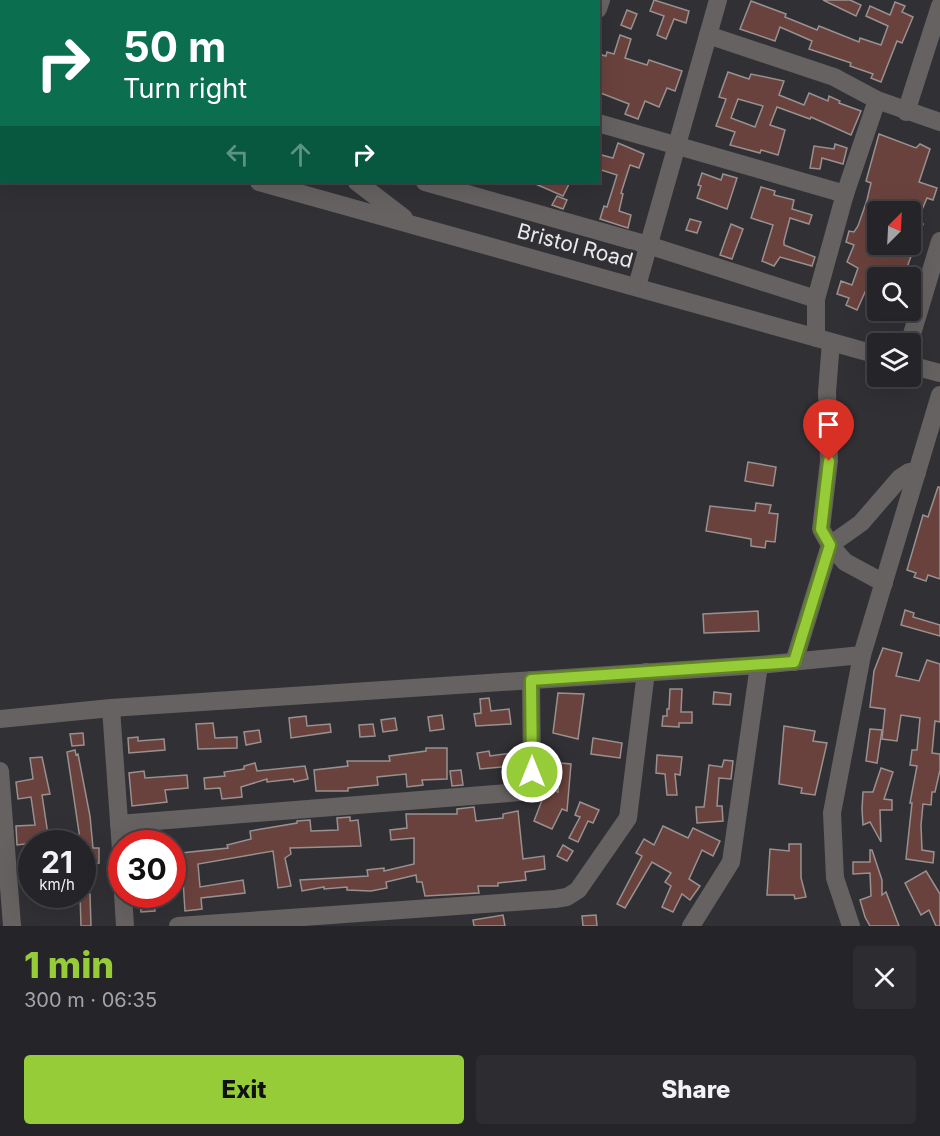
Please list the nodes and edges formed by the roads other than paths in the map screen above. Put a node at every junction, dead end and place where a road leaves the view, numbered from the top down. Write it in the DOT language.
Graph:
graph roads {
  1 [pos="718,0"];
  2 [pos="940,9"];
  3 [pos="708,35"];
  4 [pos="877,100"];
  5 [pos="906,112"];
  6 [pos="940,122"];
  7 [pos="600,124"];
  8 [pos="677,145"];
  9 [pos="263,183"];
  10 [pos="358,183"];
  11 [pos="429,183"];
  12 [pos="845,194"];
  13 [pos="410,223"];
  14 [pos="940,241"];
  15 [pos="648,245"];
  16 [pos="637,286"];
  17 [pos="816,299"];
  18 [pos="912,333"];
  19 [pos="824,340"];
  20 [pos="867,353"];
  21 [pos="921,368"];
  22 [pos="940,373"];
  23 [pos="940,395"];
  24 [pos="936,429"];
  25 [pos="917,472"];
  26 [pos="830,545"];
  27 [pos="884,583"];
  28 [pos="862,655"];
  29 [pos="794,662"];
  30 [pos="759,665"];
  31 [pos="646,672"];
  32 [pos="531,680"];
  33 [pos="111,708"];
  34 [pos="0,719"];
  35 [pos="0,771"];
  36 [pos="119,824"];
  37 [pos="119,830"];
  38 [pos="124,908"];
  39 [pos="358,920"];
  40 [pos="251,923"];
  41 [pos="12,926"];
  42 [pos="125,926"];
  43 [pos="177,926"];
  44 [pos="691,926"];
  45 [pos="851,926"];
  1 -- 3 [label="street"];
  2 -- 5 [label="street"];
  3 -- 4 [label="street"];
  3 -- 8 [label="street"];
  4 -- 5 [label="street"];
  4 -- 12 [label="street"];
  5 -- 6 [label="street"];
  7 -- 8 [label="street"];
  8 -- 12 [label="street"];
  8 -- 15 [label="street"];
  9 -- 13 [label="street, Bristol Road"];
  10 -- 13 [label="street"];
  11 -- 15 [label="street"];
  12 -- 17 [label="street"];
  13 -- 16 [label="street, Bristol Road"];
  14 -- 18 [label="street"];
  15 -- 16 [label="street"];
  15 -- 17 [label="street"];
  16 -- 19 [label="street, Bristol Road"];
  17 -- 19 [label="street"];
  19 -- 20 [label="street, Bristol Road"];
  19 -- 26 [label="street"];
  21 -- 22 [label="street"];
  23 -- 24 [label="street"];
  24 -- 25 [label="street"];
  25 -- 26 [label="street"];
  25 -- 27 [label="street"];
  26 -- 27 [label="street"];
  26 -- 29 [label="street"];
  27 -- 28 [label="street"];
  28 -- 29 [label="street"];
  28 -- 45 [label="street"];
  29 -- 30 [label="street"];
  30 -- 31 [label="street"];
  30 -- 44 [label="street"];
  31 -- 32 [label="street"];
  31 -- 39 [label="street"];
  32 -- 33 [label="street"];
  32 -- 36 [label="street"];
  33 -- 34 [label="street"];
  33 -- 36 [label="street"];
  35 -- 41 [label="street"];
  36 -- 37 [label="street"];
  38 -- 42 [label="street"];
  39 -- 40 [label="street"];
  40 -- 43 [label="street"];
}
